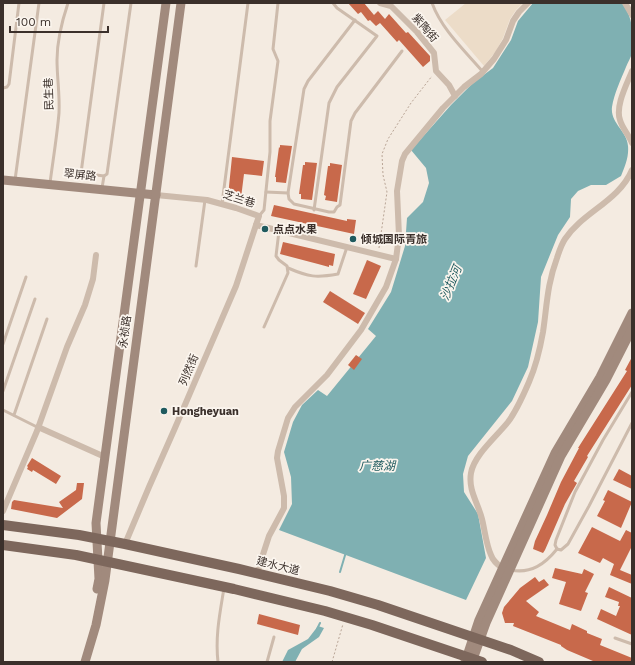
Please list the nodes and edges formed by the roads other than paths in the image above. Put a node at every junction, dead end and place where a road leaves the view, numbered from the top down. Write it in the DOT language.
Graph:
graph roads {
  1 [pos="19,3"];
  2 [pos="39,3"];
  3 [pos="68,3"];
  4 [pos="104,3"];
  5 [pos="131,3"];
  6 [pos="166,3"];
  7 [pos="181,3"];
  8 [pos="248,3"];
  9 [pos="278,3"];
  10 [pos="333,3"];
  11 [pos="380,3"];
  12 [pos="432,3"];
  13 [pos="528,3"];
  14 [pos="624,3"];
  15 [pos="632,15"];
  16 [pos="355,20"];
  17 [pos="402,50"];
  18 [pos="632,71"];
  19 [pos="483,72"];
  20 [pos="3,88"];
  21 [pos="455,96"];
  22 [pos="632,142"];
  23 [pos="632,170"];
  24 [pos="104,176"];
  25 [pos="3,180"];
  26 [pos="14,181"];
  27 [pos="50,184"];
  28 [pos="102,190"];
  29 [pos="266,192"];
  30 [pos="140,193"];
  31 [pos="288,193"];
  32 [pos="156,195"];
  33 [pos="205,200"];
  34 [pos="222,204"];
  35 [pos="314,210"];
  36 [pos="258,216"];
  37 [pos="256,224"];
  38 [pos="279,231"];
  39 [pos="347,247"];
  40 [pos="96,255"];
  41 [pos="396,259"];
  42 [pos="196,266"];
  43 [pos="288,268"];
  44 [pos="26,277"];
  45 [pos="35,299"];
  46 [pos="632,313"];
  47 [pos="47,319"];
  48 [pos="264,327"];
  49 [pos="632,329"];
  50 [pos="3,344"];
  51 [pos="3,391"];
  52 [pos="632,392"];
  53 [pos="3,410"];
  54 [pos="14,415"];
  55 [pos="632,423"];
  56 [pos="38,427"];
  57 [pos="105,457"];
  58 [pos="3,511"];
  59 [pos="3,525"];
  60 [pos="97,539"];
  61 [pos="110,541"];
  62 [pos="125,544"];
  63 [pos="3,546"];
  64 [pos="557,549"];
  65 [pos="102,561"];
  66 [pos="506,569"];
  67 [pos="256,573"];
  68 [pos="225,586"];
  69 [pos="274,637"];
  70 [pos="476,638"];
  71 [pos="615,638"];
  72 [pos="632,644"];
  73 [pos="471,660"];
  74 [pos="79,662"];
  75 [pos="85,662"];
  76 [pos="218,662"];
  77 [pos="267,662"];
  78 [pos="540,662"];
  1 -- 20 [label="lane"];
  2 -- 26 [label="lane"];
  3 -- 27 [label="lane, 民生巷"];
  4 -- 24 [label="lane"];
  5 -- 24 [label="lane"];
  6 -- 30 [label="main road, 永祯路"];
  7 -- 32 [label="main road, 永祯路"];
  8 -- 34 [label="lane"];
  9 -- 29 [label="lane"];
  10 -- 16 [label="lane"];
  11 -- 21 [label="street, 紫陶街"];
  12 -- 19 [label="lane"];
  13 -- 19 [label="street"];
  14 -- 15 [label="street"];
  16 -- 31 [label="lane"];
  16 -- 35 [label="lane"];
  17 -- 35 [label="lane"];
  18 -- 22 [label="street"];
  19 -- 21 [label="street"];
  21 -- 41 [label="street"];
  23 -- 66 [label="street"];
  24 -- 28 [label="lane"];
  25 -- 26 [label="main road, 翠屏路"];
  26 -- 27 [label="main road, 翠屏路"];
  27 -- 28 [label="main road, 翠屏路"];
  28 -- 30 [label="main road, 翠屏路"];
  29 -- 31 [label="lane"];
  29 -- 36 [label="lane"];
  30 -- 32 [label="main road, 翠屏路"];
  30 -- 57 [label="main road, 永祯路"];
  31 -- 35 [label="lane"];
  32 -- 33 [label="street, 芝兰巷"];
  32 -- 61 [label="main road, 永祯路"];
  33 -- 34 [label="street, 芝兰巷"];
  33 -- 42 [label="lane"];
  34 -- 36 [label="street, 芝兰巷"];
  36 -- 37 [label="street, 芝兰巷"];
  37 -- 38 [label="street, 芝兰巷"];
  37 -- 62 [label="street, 列然街"];
  38 -- 39 [label="street, 芝兰巷"];
  38 -- 43 [label="lane"];
  39 -- 41 [label="street, 芝兰巷"];
  39 -- 43 [label="lane"];
  40 -- 56 [label="street"];
  41 -- 67 [label="street"];
  43 -- 48 [label="lane"];
  44 -- 50 [label="lane"];
  45 -- 51 [label="lane"];
  46 -- 66 [label="main road"];
  47 -- 54 [label="lane"];
  49 -- 66 [label="main road"];
  52 -- 64 [label="lane"];
  53 -- 54 [label="lane"];
  54 -- 56 [label="lane"];
  55 -- 64 [label="lane"];
  56 -- 57 [label="street"];
  56 -- 58 [label="street"];
  57 -- 60 [label="main road, 永祯路"];
  59 -- 60 [label="main road, 建水大道"];
  60 -- 61 [label="main road, 建水大道"];
  60 -- 65 [label="main road, 永祯路"];
  61 -- 62 [label="main road, 建水大道"];
  61 -- 65 [label="main road, 永祯路"];
  62 -- 67 [label="main road, 建水大道"];
  63 -- 65 [label="main road"];
  64 -- 66 [label="lane"];
  65 -- 68 [label="main road"];
  65 -- 74 [label="main road, 永祯路"];
  65 -- 75 [label="main road, 永祯路"];
  66 -- 70 [label="main road"];
  67 -- 70 [label="main road, 建水大道"];
  68 -- 73 [label="main road"];
  68 -- 76 [label="lane"];
  69 -- 77 [label="lane"];
  70 -- 73 [label="main road"];
  70 -- 78 [label="main road, 建水大道"];
  71 -- 72 [label="lane"];
}
